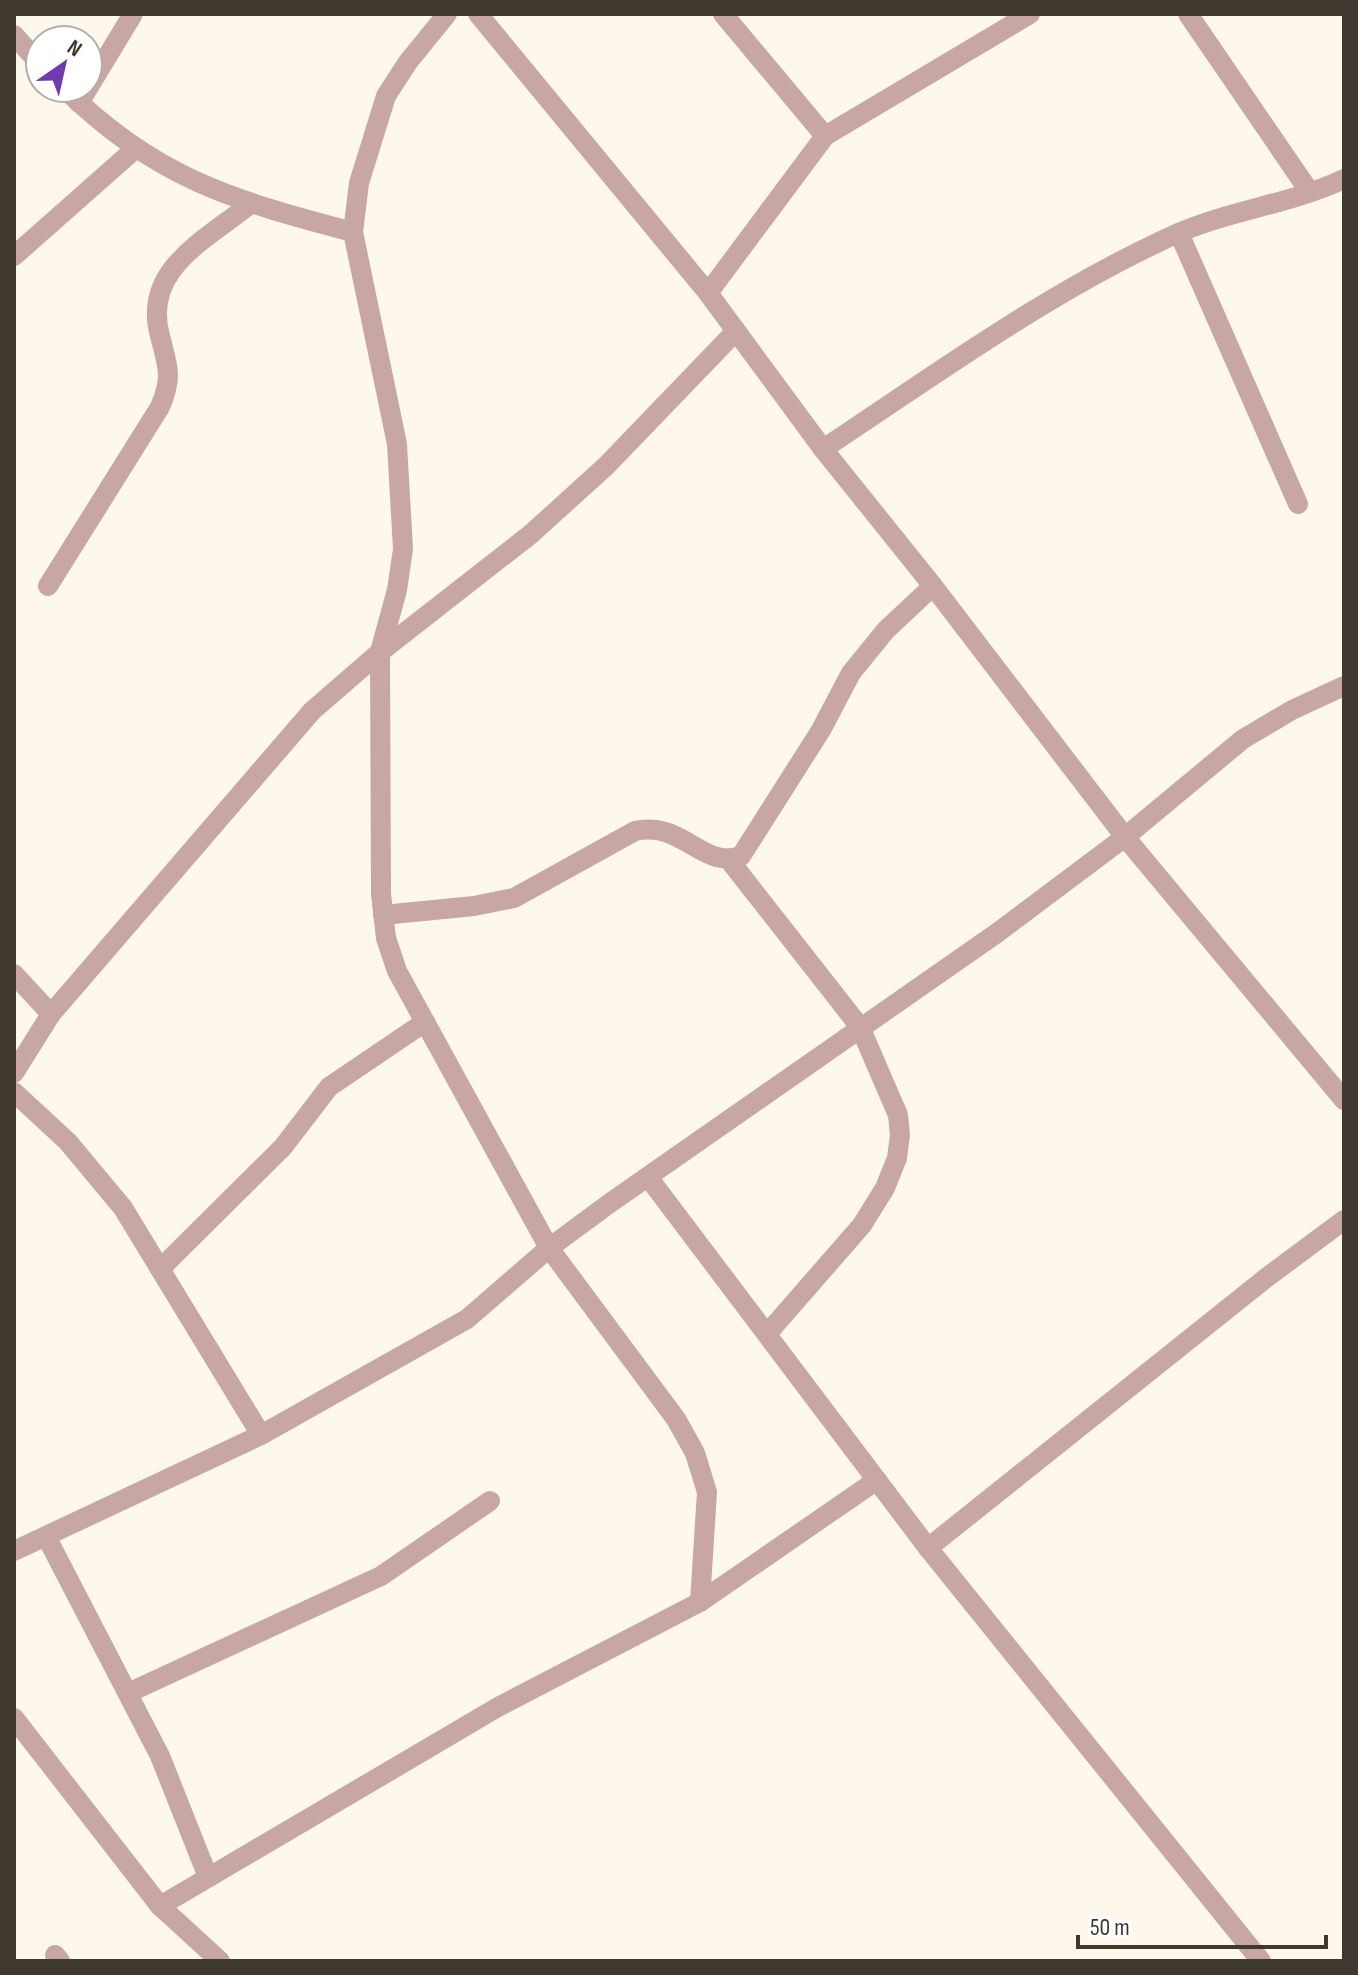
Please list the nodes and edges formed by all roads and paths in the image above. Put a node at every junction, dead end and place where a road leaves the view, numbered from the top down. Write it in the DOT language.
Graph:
graph roads {
  1 [pos="133,14"];
  2 [pos="447,14"];
  3 [pos="478,14"];
  4 [pos="723,14"];
  5 [pos="1030,14"];
  6 [pos="1188,14"];
  7 [pos="104,62"];
  8 [pos="80,104"];
  9 [pos="825,136"];
  10 [pos="135,149"];
  11 [pos="1344,179"];
  12 [pos="1309,191"];
  13 [pos="249,205"];
  14 [pos="353,232"];
  15 [pos="1179,233"];
  16 [pos="14,256"];
  17 [pos="708,293"];
  18 [pos="736,331"];
  19 [pos="823,449"];
  20 [pos="1298,504"];
  21 [pos="48,586"];
  22 [pos="933,586"];
  23 [pos="380,652"];
  24 [pos="1344,686"];
  25 [pos="1125,837"];
  26 [pos="730,861"];
  27 [pos="383,915"];
  28 [pos="14,974"];
  29 [pos="51,1014"];
  30 [pos="425,1022"];
  31 [pos="860,1027"];
  32 [pos="14,1073"];
  33 [pos="14,1092"];
  34 [pos="1344,1100"];
  35 [pos="648,1177"];
  36 [pos="1344,1220"];
  37 [pos="549,1248"];
  38 [pos="160,1269"];
  39 [pos="767,1334"];
  40 [pos="261,1435"];
  41 [pos="877,1480"];
  42 [pos="490,1501"];
  43 [pos="47,1538"];
  44 [pos="928,1548"];
  45 [pos="14,1551"];
  46 [pos="700,1602"];
  47 [pos="128,1693"];
  48 [pos="14,1718"];
  49 [pos="208,1877"];
  50 [pos="160,1906"];
  51 [pos="220,1961"];
  52 [pos="1261,1961"];
  1 -- 7 [label="street"];
  2 -- 14 [label="street"];
  3 -- 17 [label="street"];
  4 -- 9 [label="street"];
  5 -- 9 [label="street"];
  6 -- 12 [label="street"];
  8 -- 10 [label="street"];
  9 -- 17 [label="street"];
  10 -- 13 [label="street"];
  10 -- 16 [label="street"];
  11 -- 12 [label="street"];
  12 -- 15 [label="street"];
  13 -- 14 [label="street"];
  13 -- 21 [label="street"];
  14 -- 23 [label="street"];
  15 -- 19 [label="street"];
  15 -- 20 [label="street"];
  17 -- 18 [label="street"];
  18 -- 19 [label="street"];
  18 -- 23 [label="street"];
  19 -- 22 [label="street"];
  22 -- 25 [label="street"];
  22 -- 26 [label="street"];
  23 -- 27 [label="street"];
  23 -- 29 [label="street"];
  24 -- 25 [label="street"];
  25 -- 31 [label="street"];
  25 -- 34 [label="street"];
  26 -- 27 [label="street"];
  26 -- 31 [label="street"];
  27 -- 30 [label="street"];
  28 -- 29 [label="street"];
  29 -- 32 [label="street"];
  30 -- 37 [label="street"];
  30 -- 38 [label="street"];
  31 -- 35 [label="street"];
  31 -- 39 [label="street"];
  33 -- 38 [label="street"];
  35 -- 37 [label="street"];
  35 -- 39 [label="street"];
  36 -- 44 [label="street"];
  37 -- 40 [label="street"];
  37 -- 46 [label="street"];
  38 -- 40 [label="street"];
  39 -- 41 [label="street"];
  40 -- 43 [label="street"];
  41 -- 44 [label="street"];
  41 -- 46 [label="street"];
  42 -- 47 [label="street"];
  43 -- 45 [label="street"];
  43 -- 47 [label="street"];
  44 -- 52 [label="street"];
  46 -- 49 [label="street"];
  47 -- 49 [label="street"];
  48 -- 50 [label="street"];
  49 -- 50 [label="street"];
  50 -- 51 [label="street"];
}
